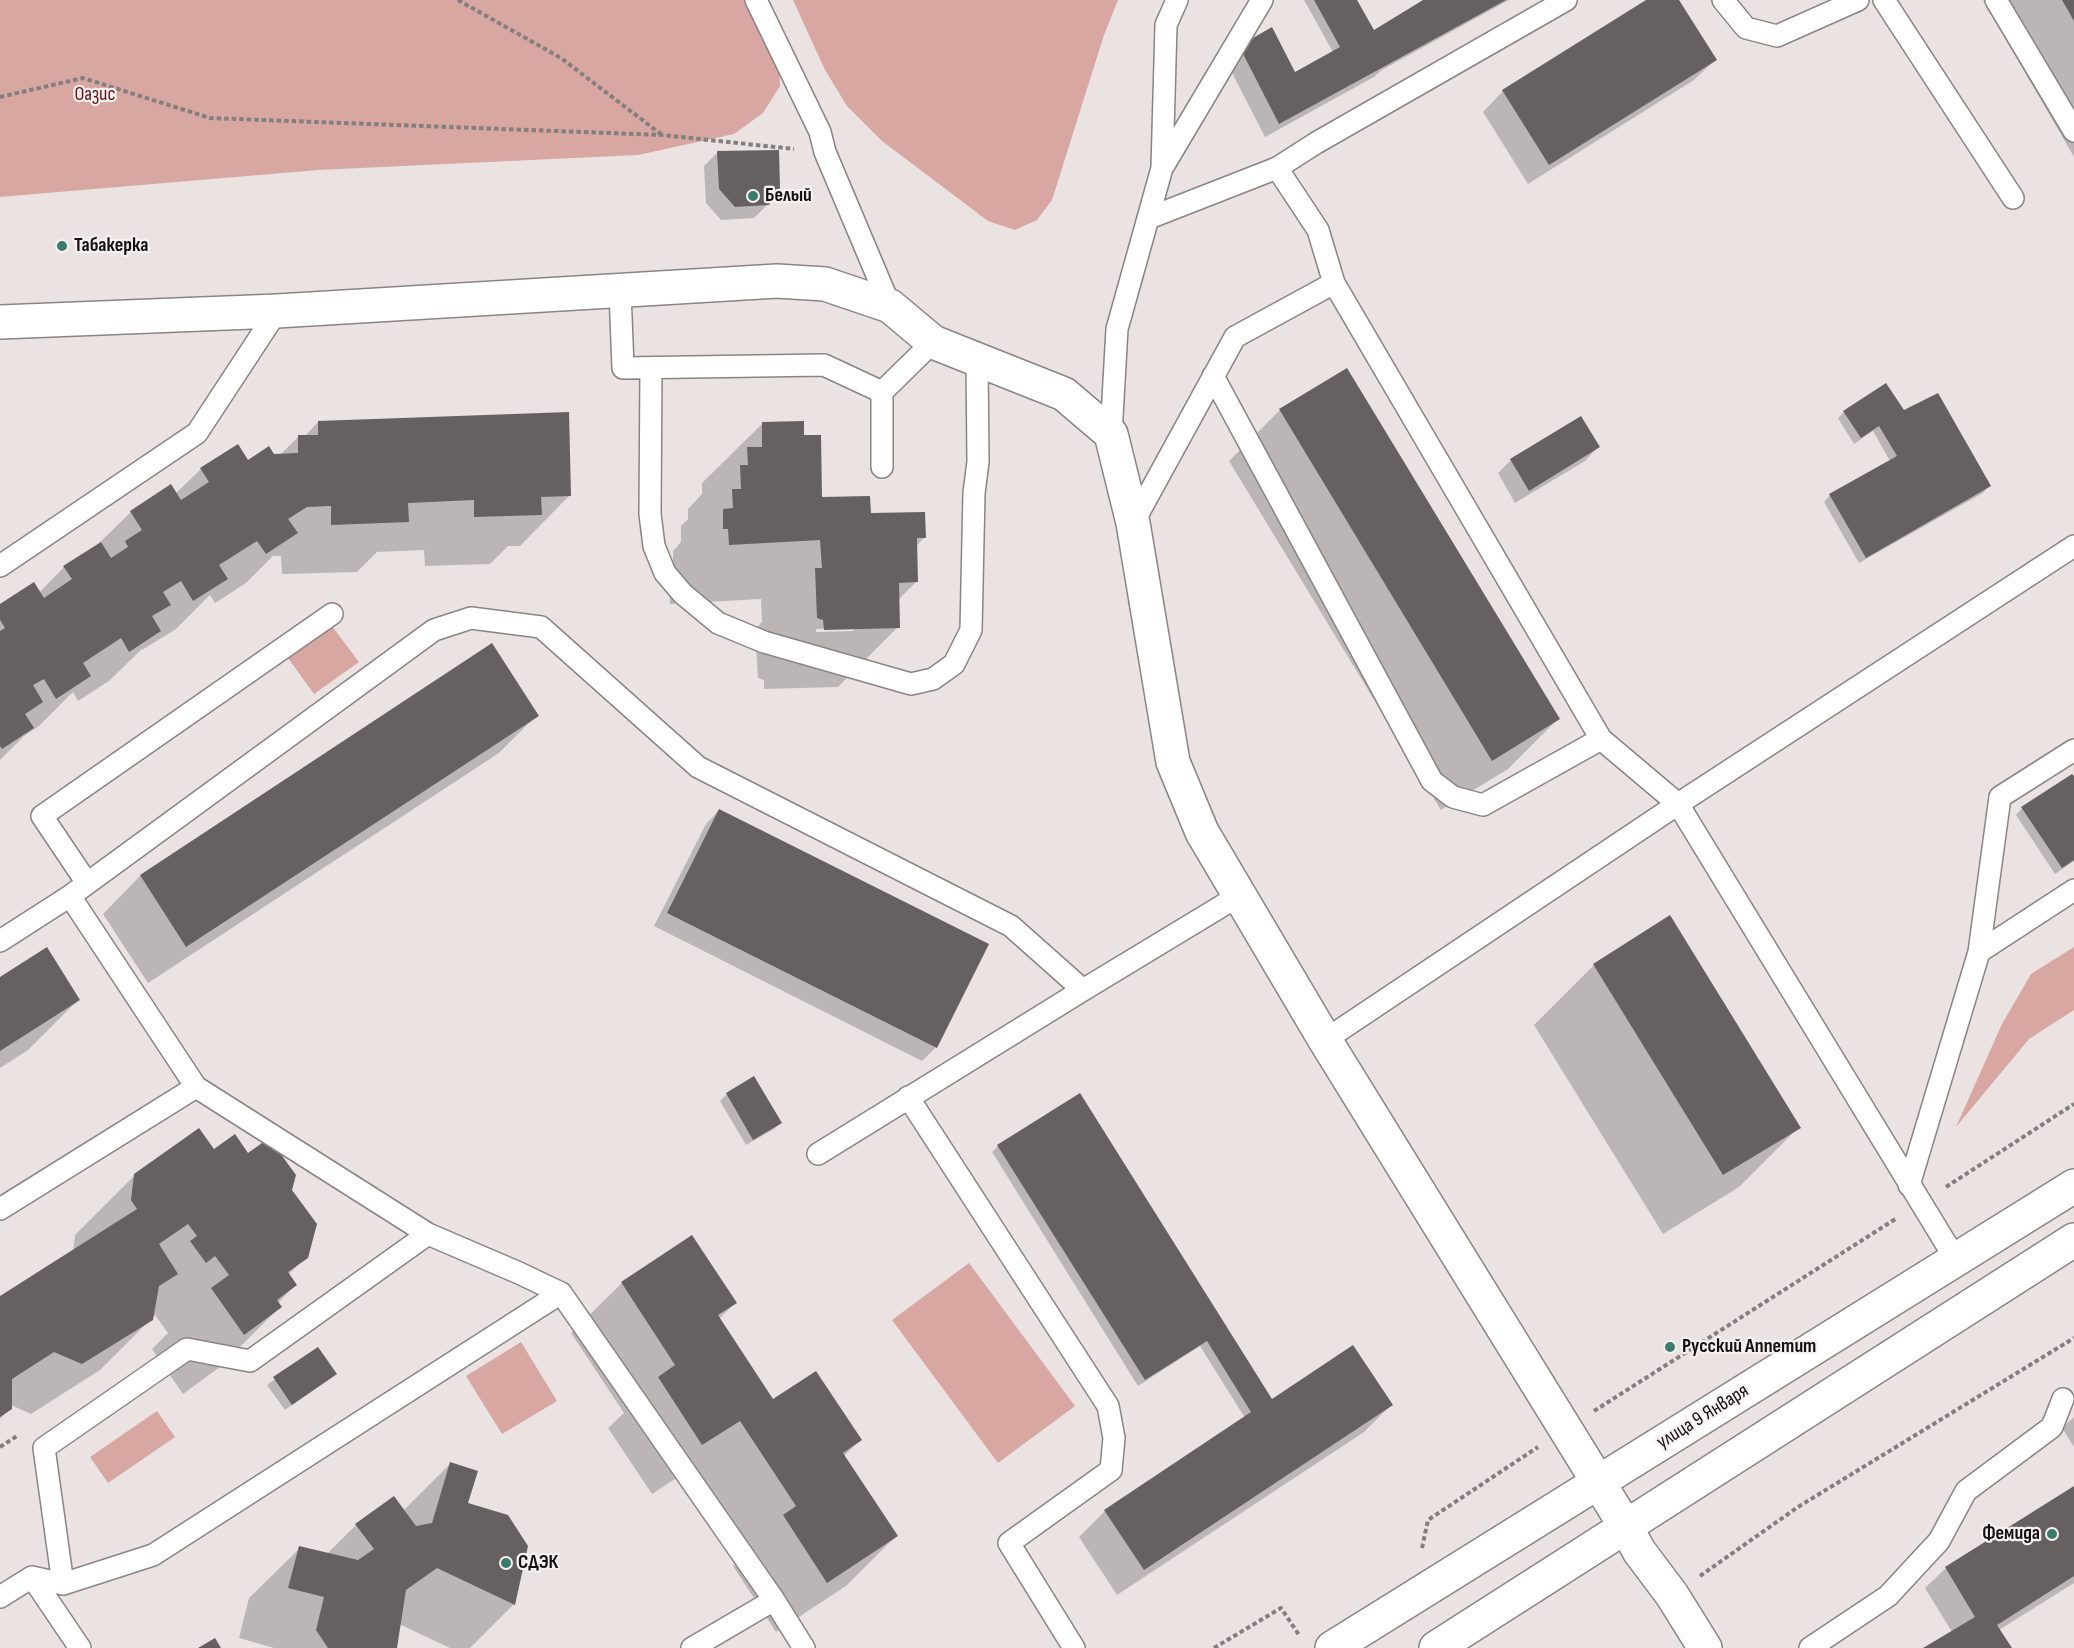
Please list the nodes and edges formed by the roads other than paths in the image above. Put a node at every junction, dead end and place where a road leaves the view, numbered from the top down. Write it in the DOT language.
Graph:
graph roads {
  1 [pos="756,0"];
  2 [pos="1178,0"];
  3 [pos="1262,0"];
  4 [pos="1566,0"];
  5 [pos="1723,0"];
  6 [pos="1858,0"];
  7 [pos="1884,0"];
  8 [pos="1996,0"];
  9 [pos="2074,131"];
  10 [pos="1162,168"];
  11 [pos="1277,168"];
  12 [pos="2013,198"];
  13 [pos="1149,218"];
  14 [pos="1334,283"];
  15 [pos="620,291"];
  16 [pos="890,306"];
  17 [pos="277,311"];
  18 [pos="0,322"];
  19 [pos="933,342"];
  20 [pos="977,359"];
  21 [pos="651,368"];
  22 [pos="1213,376"];
  23 [pos="882,392"];
  24 [pos="1111,434"];
  25 [pos="882,467"];
  26 [pos="1134,523"];
  27 [pos="2074,546"];
  28 [pos="0,566"];
  29 [pos="332,614"];
  30 [pos="1601,739"];
  31 [pos="2074,750"];
  32 [pos="1678,804"];
  33 [pos="87,883"];
  34 [pos="2074,890"];
  35 [pos="1240,895"];
  36 [pos="70,896"];
  37 [pos="0,940"];
  38 [pos="1979,952"];
  39 [pos="1083,990"];
  40 [pos="1325,1040"];
  41 [pos="196,1087"];
  42 [pos="908,1097"];
  43 [pos="818,1154"];
  44 [pos="2074,1186"];
  45 [pos="1915,1194"];
  46 [pos="0,1209"];
  47 [pos="428,1234"];
  48 [pos="2074,1240"];
  49 [pos="1956,1260"];
  50 [pos="561,1293"];
  51 [pos="1978,1300"];
  52 [pos="2063,1399"];
  53 [pos="1598,1482"];
  54 [pos="1626,1527"];
  55 [pos="32,1577"];
  56 [pos="63,1584"];
  57 [pos="0,1597"];
  58 [pos="774,1600"];
  59 [pos="1317,1644"];
  60 [pos="80,1648"];
  61 [pos="692,1648"];
  62 [pos="804,1648"];
  63 [pos="1074,1648"];
  64 [pos="1436,1648"];
  65 [pos="1705,1648"];
  66 [pos="1810,1648"];
  1 -- 16 [label="lane"];
  2 -- 10 [label="lane"];
  3 -- 10 [label="lane"];
  4 -- 11 [label="lane"];
  5 -- 6 [label="lane"];
  7 -- 12 [label="lane"];
  8 -- 9 [label="lane"];
  10 -- 13 [label="lane"];
  11 -- 13 [label="lane"];
  11 -- 14 [label="lane"];
  13 -- 24 [label="lane"];
  14 -- 22 [label="lane"];
  14 -- 30 [label="lane"];
  15 -- 16 [label="street"];
  15 -- 17 [label="street"];
  15 -- 21 [label="lane"];
  16 -- 19 [label="street"];
  17 -- 18 [label="street"];
  17 -- 28 [label="lane"];
  19 -- 20 [label="street"];
  19 -- 23 [label="lane"];
  20 -- 21 [label="lane"];
  20 -- 24 [label="street"];
  21 -- 23 [label="lane"];
  22 -- 26 [label="lane"];
  22 -- 30 [label="lane"];
  23 -- 25 [label="lane"];
  24 -- 26 [label="street"];
  26 -- 35 [label="street"];
  27 -- 32 [label="lane"];
  29 -- 33 [label="lane"];
  30 -- 32 [label="lane"];
  31 -- 38 [label="lane"];
  32 -- 40 [label="lane"];
  32 -- 45 [label="lane"];
  33 -- 36 [label="lane"];
  33 -- 39 [label="lane"];
  34 -- 38 [label="lane"];
  35 -- 39 [label="lane"];
  35 -- 40 [label="street"];
  36 -- 37 [label="lane"];
  36 -- 41 [label="lane"];
  38 -- 45 [label="lane"];
  39 -- 42 [label="lane"];
  40 -- 53 [label="street"];
  41 -- 46 [label="lane"];
  41 -- 47 [label="lane"];
  42 -- 43 [label="lane"];
  42 -- 63 [label="lane"];
  44 -- 49 [label="street, улица 9 Января"];
  45 -- 49 [label="lane"];
  47 -- 50 [label="lane"];
  47 -- 56 [label="lane"];
  48 -- 51 [label="street"];
  49 -- 51 [label="street"];
  49 -- 53 [label="street, улица 9 Января"];
  50 -- 56 [label="lane"];
  50 -- 58 [label="lane"];
  51 -- 54 [label="street"];
  52 -- 66 [label="lane"];
  53 -- 54 [label="street"];
  53 -- 59 [label="street, улица 9 Января"];
  54 -- 64 [label="street"];
  54 -- 65 [label="street"];
  55 -- 56 [label="lane"];
  55 -- 57 [label="lane"];
  55 -- 60 [label="lane"];
  58 -- 61 [label="lane"];
  58 -- 62 [label="lane"];
}
